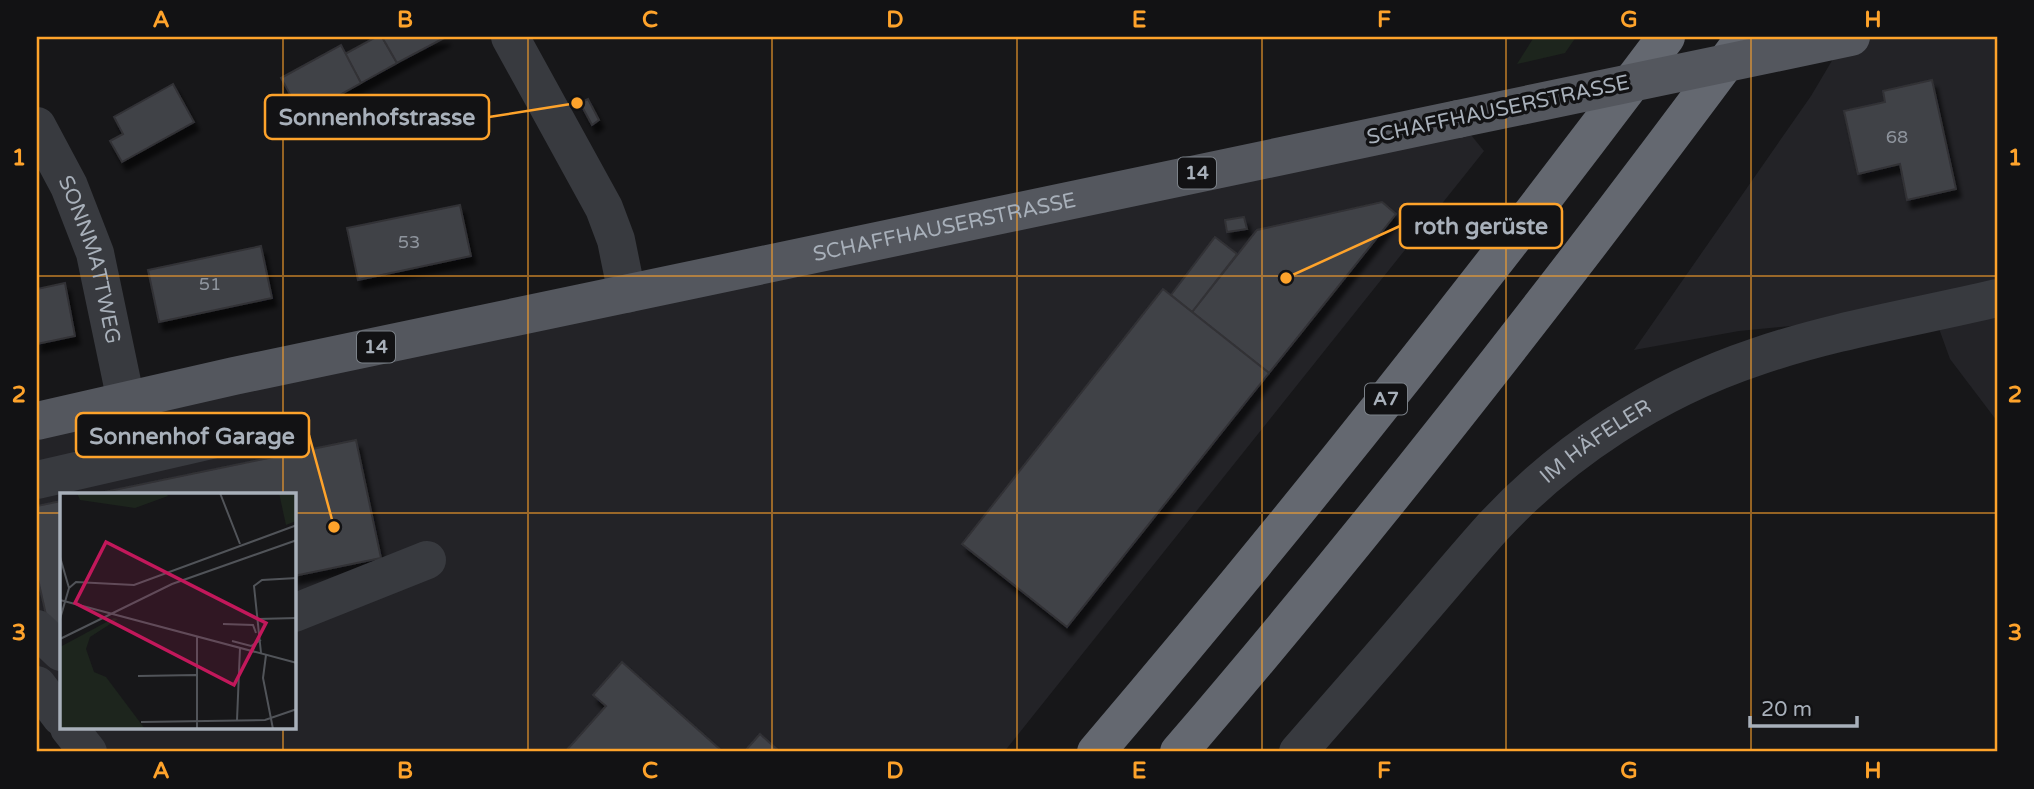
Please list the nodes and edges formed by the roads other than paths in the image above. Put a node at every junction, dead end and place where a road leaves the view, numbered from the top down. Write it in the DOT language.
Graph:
graph roads {
  1 [pos="510,37"];
  2 [pos="1666,37"];
  3 [pos="1745,37"];
  4 [pos="1851,37"];
  5 [pos="37,126"];
  6 [pos="626,294"];
  7 [pos="1997,298"];
  8 [pos="125,401"];
  9 [pos="37,421"];
  10 [pos="246,432"];
  11 [pos="37,480"];
  12 [pos="427,560"];
  13 [pos="296,611"];
  14 [pos="37,629"];
  15 [pos="60,651"];
  16 [pos="37,685"];
  17 [pos="60,716"];
  18 [pos="71,730"];
  19 [pos="88,752"];
  20 [pos="1096,752"];
  21 [pos="1179,752"];
  22 [pos="1298,752"];
  1 -- 6 [label="street"];
  2 -- 20 [label="highway, A7"];
  3 -- 21 [label="highway"];
  4 -- 6 [label="main road, SCHAFFHAUSERSTRASSE / 14, bridge"];
  5 -- 8 [label="street, SONNMATTWEG"];
  6 -- 8 [label="main road, SCHAFFHAUSERSTRASSE / 14"];
  7 -- 22 [label="street, IM HÄFELER"];
  8 -- 9 [label="main road, SCHAFFHAUSERSTRASSE / 14"];
  10 -- 11 [label="street"];
  12 -- 13 [label="street"];
  14 -- 15 [label="street"];
  16 -- 17 [label="street"];
  18 -- 19 [label="street"];
}
